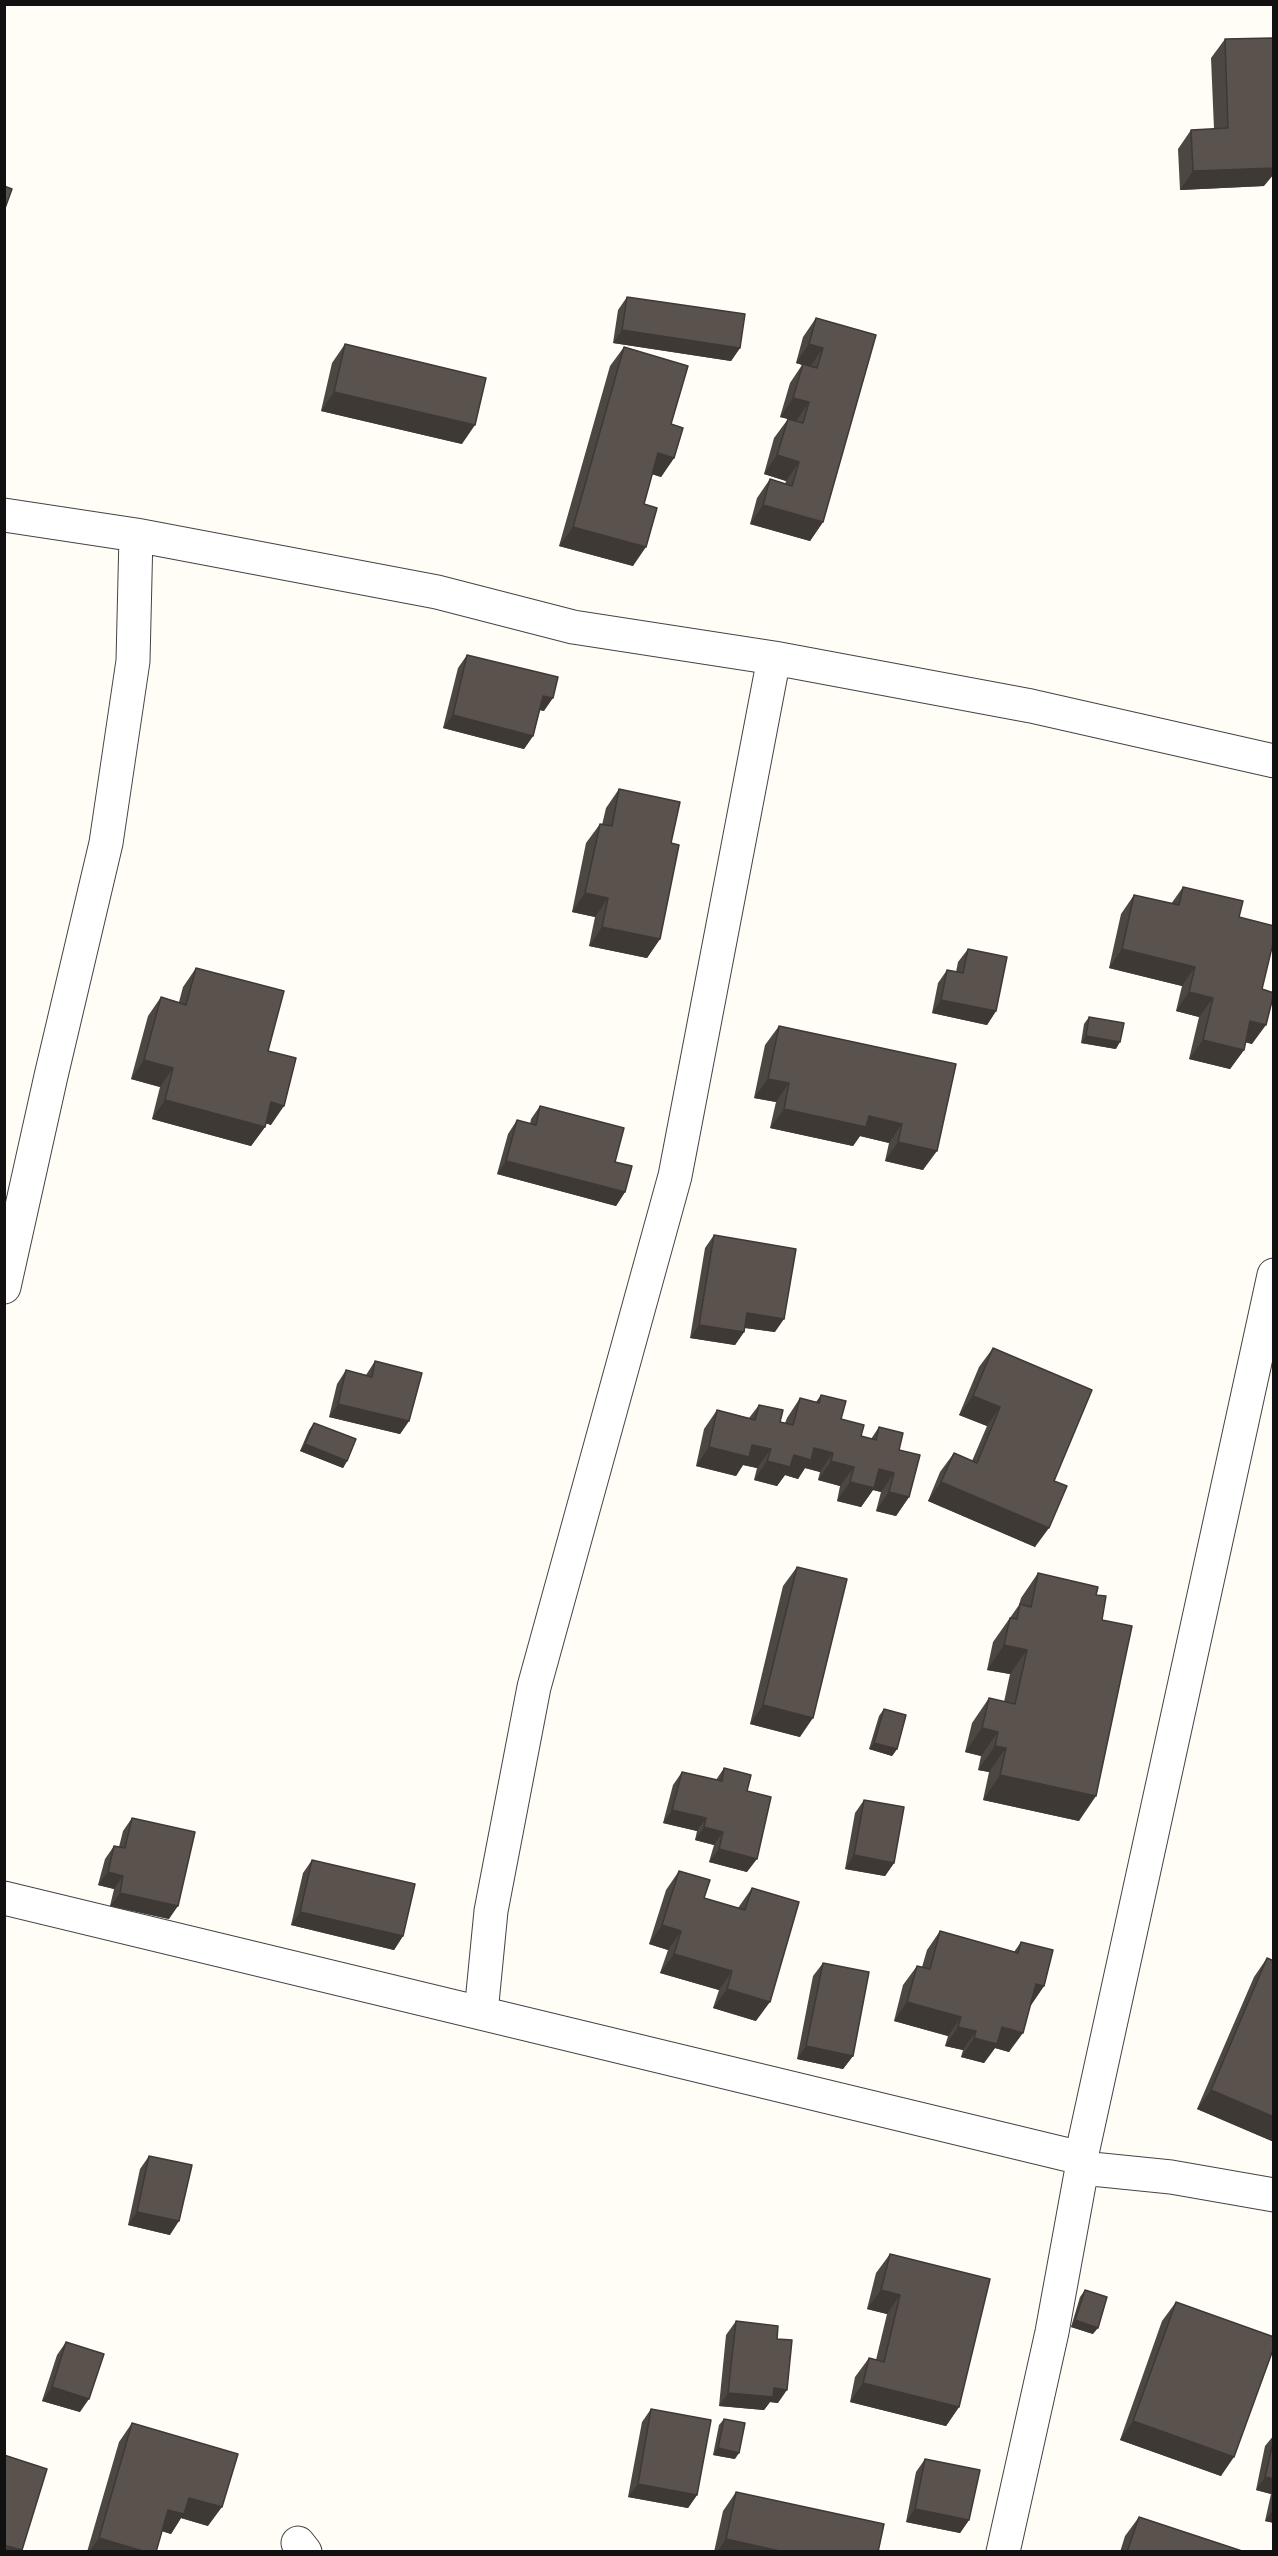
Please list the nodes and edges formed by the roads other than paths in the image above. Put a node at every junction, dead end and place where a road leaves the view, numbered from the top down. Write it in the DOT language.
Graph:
graph roads {
  1 [pos="4,514"];
  2 [pos="136,535"];
  3 [pos="774,658"];
  4 [pos="1274,761"];
  5 [pos="1274,1275"];
  6 [pos="4,1287"];
  7 [pos="4,1898"];
  8 [pos="481,2013"];
  9 [pos="1082,2163"];
  10 [pos="1274,2195"];
  11 [pos="1003,2552"];
  1 -- 2 [label="street"];
  2 -- 3 [label="street"];
  2 -- 6 [label="street"];
  3 -- 4 [label="street"];
  3 -- 8 [label="street"];
  5 -- 9 [label="street"];
  7 -- 8 [label="street"];
  8 -- 9 [label="street"];
  9 -- 10 [label="street"];
  9 -- 11 [label="street"];
}
